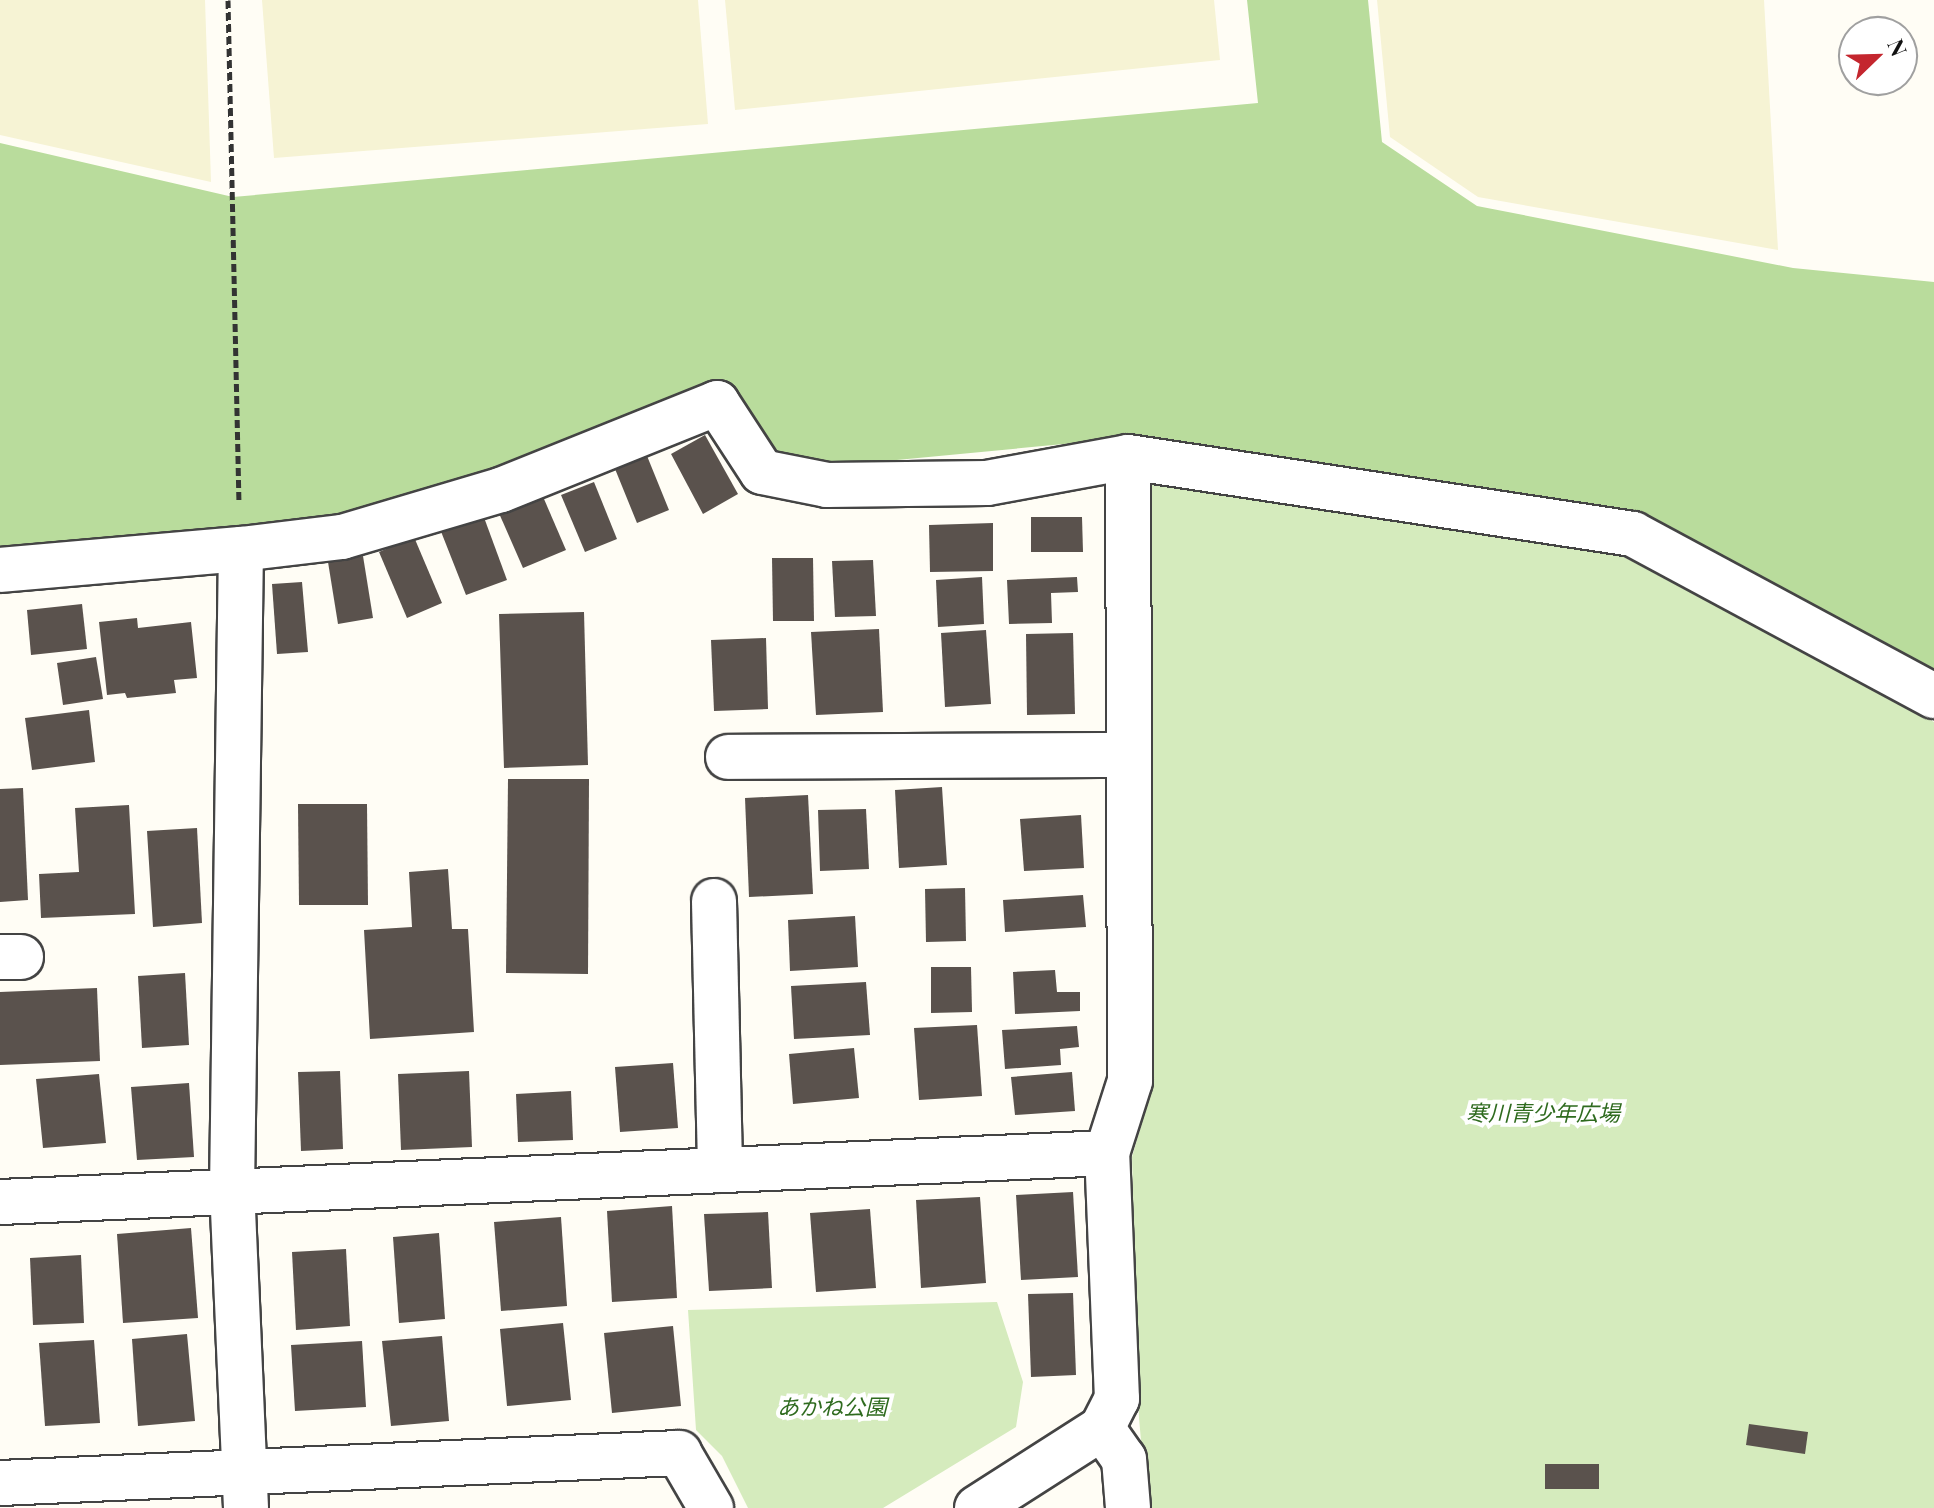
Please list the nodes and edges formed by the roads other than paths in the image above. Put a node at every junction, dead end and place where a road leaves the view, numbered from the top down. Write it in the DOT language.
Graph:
graph roads {
  1 [pos="1128,457"];
  2 [pos="241,549"];
  3 [pos="0,570"];
  4 [pos="1934,696"];
  5 [pos="1128,755"];
  6 [pos="728,757"];
  7 [pos="714,901"];
  8 [pos="1107,1153"];
  9 [pos="720,1170"];
  10 [pos="232,1191"];
  11 [pos="0,1202"];
  12 [pos="1102,1428"];
  13 [pos="0,1483"];
  14 [pos="246,1490"];
  15 [pos="711,1508"];
  16 [pos="977,1508"];
  17 [pos="1128,1508"];
  1 -- 2 [label="street"];
  1 -- 4 [label="street"];
  1 -- 5 [label="street"];
  2 -- 3 [label="street"];
  2 -- 10 [label="street"];
  5 -- 6 [label="street"];
  5 -- 8 [label="street"];
  7 -- 9 [label="street"];
  8 -- 9 [label="street"];
  8 -- 12 [label="street"];
  9 -- 10 [label="street"];
  10 -- 11 [label="street"];
  10 -- 14 [label="street"];
  12 -- 16 [label="street"];
  12 -- 17 [label="street"];
  13 -- 14 [label="street"];
  14 -- 15 [label="street"];
}
